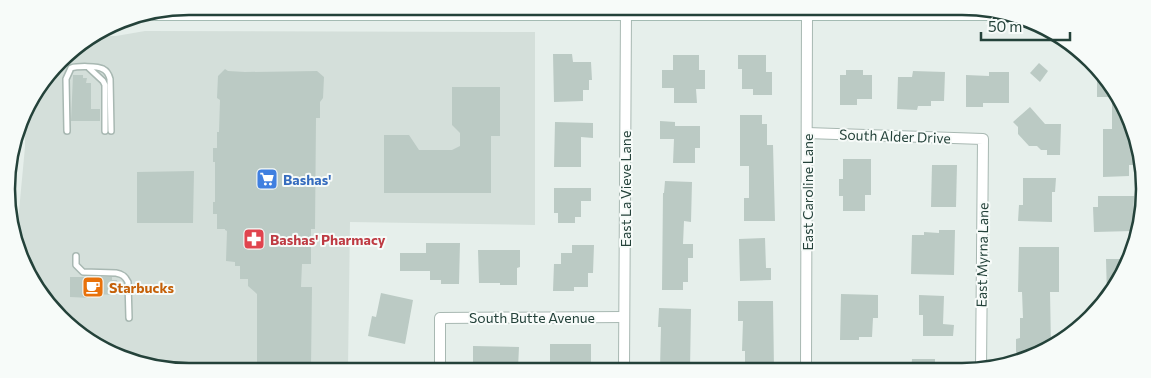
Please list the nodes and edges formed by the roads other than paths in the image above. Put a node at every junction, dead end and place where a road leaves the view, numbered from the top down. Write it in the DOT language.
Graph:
graph roads {
  1 [pos="626,15"];
  2 [pos="807,15"];
  3 [pos="88,68"];
  4 [pos="67,131"];
  5 [pos="807,133"];
  6 [pos="984,139"];
  7 [pos="76,256"];
  8 [pos="624,317"];
  9 [pos="129,318"];
  10 [pos="982,362"];
  11 [pos="440,363"];
  12 [pos="624,363"];
  13 [pos="806,363"];
  1 -- 8 [label="street, East La Vieve Lane"];
  2 -- 5 [label="street, East Caroline Lane"];
  3 -- 3 [label="lane"];
  3 -- 4 [label="lane"];
  5 -- 6 [label="street, South Alder Drive"];
  5 -- 13 [label="street, East Caroline Lane"];
  6 -- 10 [label="street, East Myrna Lane"];
  7 -- 9 [label="lane"];
  8 -- 11 [label="street, South Butte Avenue"];
  8 -- 12 [label="street, East La Vieve Lane"];
}
